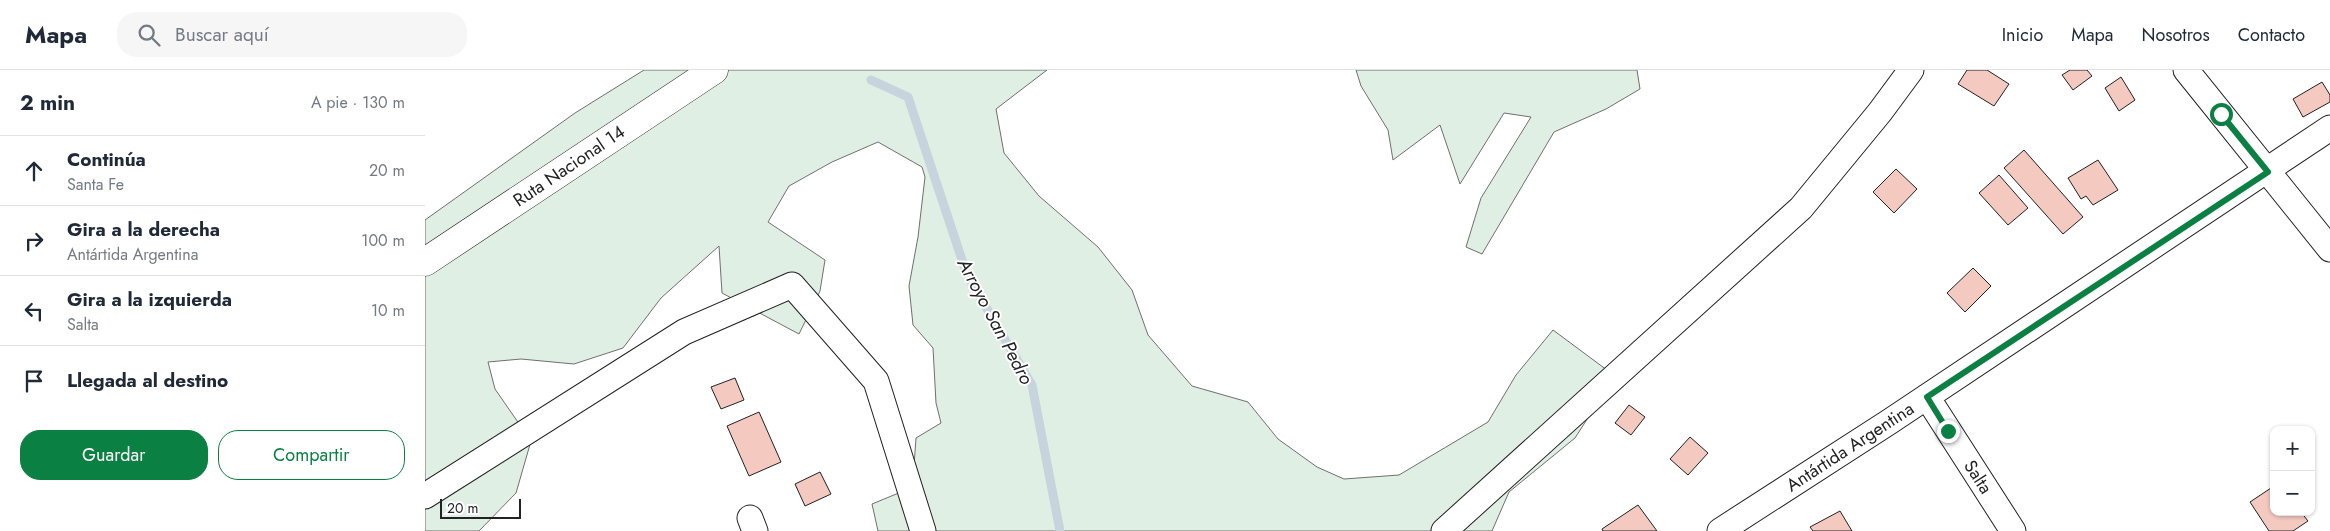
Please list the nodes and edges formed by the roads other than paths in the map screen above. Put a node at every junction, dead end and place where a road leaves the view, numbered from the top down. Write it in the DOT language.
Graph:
graph roads {
  1 [pos="714,70"];
  2 [pos="1911,70"];
  3 [pos="2187,70"];
  4 [pos="2330,128"];
  5 [pos="2268,172"];
  6 [pos="2330,249"];
  7 [pos="425,262"];
  8 [pos="1927,397"];
  9 [pos="425,496"];
  10 [pos="923,531"];
  11 [pos="1444,531"];
  12 [pos="1720,531"];
  13 [pos="2013,531"];
  1 -- 7 [label="highway, Ruta Nacional 14"];
  2 -- 11 [label="street"];
  3 -- 5 [label="street"];
  4 -- 5 [label="street, Antártida Argentina"];
  5 -- 6 [label="street"];
  5 -- 8 [label="street, Antártida Argentina"];
  8 -- 12 [label="street, Antártida Argentina"];
  8 -- 13 [label="street, Salta"];
  9 -- 10 [label="street"];
}
